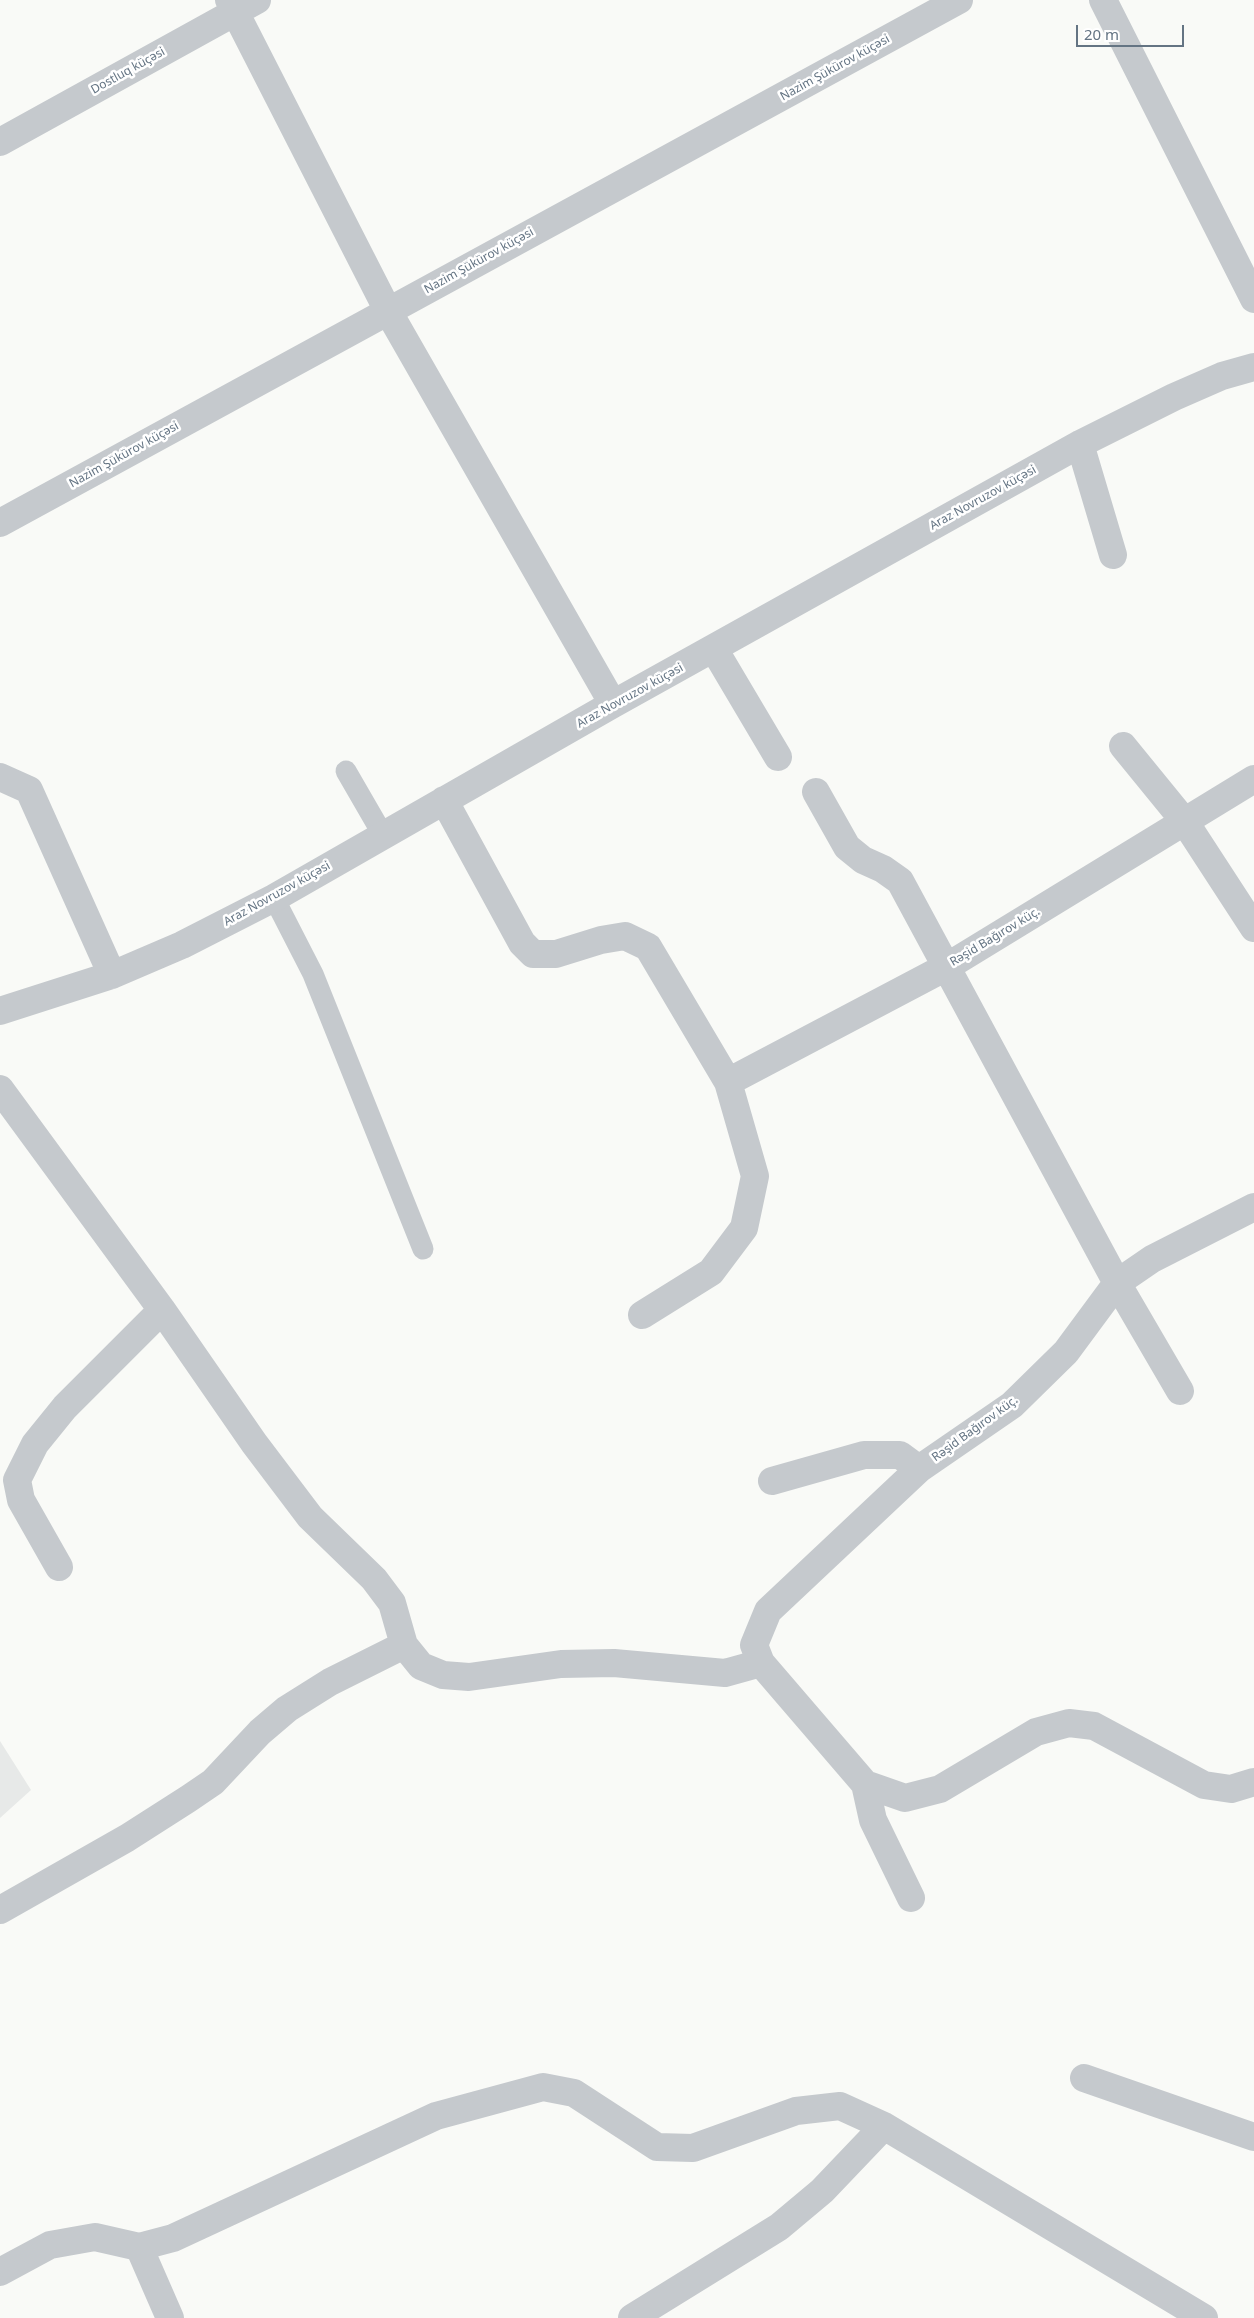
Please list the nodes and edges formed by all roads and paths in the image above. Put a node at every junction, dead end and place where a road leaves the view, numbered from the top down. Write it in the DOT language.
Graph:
graph roads {
  1 [pos="959,0"];
  2 [pos="1103,0"];
  3 [pos="240,4"];
  4 [pos="0,142"];
  5 [pos="1254,299"];
  6 [pos="388,311"];
  7 [pos="1254,367"];
  8 [pos="1080,444"];
  9 [pos="0,523"];
  10 [pos="1112,555"];
  11 [pos="714,649"];
  12 [pos="613,704"];
  13 [pos="1124,746"];
  14 [pos="778,758"];
  15 [pos="346,771"];
  16 [pos="0,777"];
  17 [pos="1254,779"];
  18 [pos="816,792"];
  19 [pos="444,800"];
  20 [pos="1185,822"];
  21 [pos="383,835"];
  22 [pos="274,898"];
  23 [pos="1254,928"];
  24 [pos="948,966"];
  25 [pos="112,975"];
  26 [pos="0,1011"];
  27 [pos="728,1082"];
  28 [pos="0,1089"];
  29 [pos="1254,1207"];
  30 [pos="423,1249"];
  31 [pos="1117,1283"];
  32 [pos="162,1310"];
  33 [pos="642,1315"];
  34 [pos="1180,1391"];
  35 [pos="919,1469"];
  36 [pos="772,1481"];
  37 [pos="58,1567"];
  38 [pos="404,1645"];
  39 [pos="761,1663"];
  40 [pos="1254,1782"];
  41 [pos="866,1784"];
  42 [pos="911,1898"];
  43 [pos="0,1910"];
  44 [pos="1084,2078"];
  45 [pos="884,2126"];
  46 [pos="1254,2136"];
  47 [pos="139,2247"];
  48 [pos="0,2272"];
  49 [pos="170,2318"];
  50 [pos="632,2318"];
  51 [pos="1204,2318"];
  1 -- 6 [label="street, Nazim Şükürov küçəsi"];
  2 -- 5 [label="street"];
  3 -- 4 [label="street, Dostluq küçəsi"];
  3 -- 6 [label="street"];
  6 -- 9 [label="street, Nazim Şükürov küçəsi"];
  6 -- 12 [label="street"];
  7 -- 8 [label="street, Araz Novruzov küçəsi"];
  8 -- 10 [label="street"];
  8 -- 11 [label="street, Araz Novruzov küçəsi"];
  11 -- 12 [label="street, Araz Novruzov küçəsi"];
  11 -- 14 [label="street"];
  12 -- 19 [label="street, Araz Novruzov küçəsi"];
  13 -- 20 [label="street"];
  15 -- 21 [label="lane"];
  16 -- 25 [label="street"];
  17 -- 20 [label="street, Rəşid Bağırov küç."];
  18 -- 24 [label="street"];
  19 -- 21 [label="street, Araz Novruzov küçəsi"];
  19 -- 27 [label="street"];
  20 -- 23 [label="street"];
  20 -- 24 [label="street, Rəşid Bağırov küç."];
  21 -- 22 [label="street, Araz Novruzov küçəsi"];
  22 -- 25 [label="street, Araz Novruzov küçəsi"];
  22 -- 30 [label="lane"];
  24 -- 27 [label="street, Rəşid Bağırov küç."];
  24 -- 31 [label="street"];
  25 -- 26 [label="street, Araz Novruzov küçəsi"];
  27 -- 33 [label="street"];
  28 -- 32 [label="street"];
  29 -- 31 [label="street, Rəşid Bağırov küç."];
  31 -- 34 [label="street"];
  31 -- 35 [label="street, Rəşid Bağırov küç."];
  32 -- 37 [label="street"];
  32 -- 38 [label="street"];
  35 -- 36 [label="street"];
  35 -- 39 [label="street, Rəşid Bağırov küç."];
  38 -- 39 [label="street"];
  38 -- 43 [label="street"];
  39 -- 41 [label="street"];
  40 -- 41 [label="street"];
  41 -- 42 [label="street"];
  44 -- 46 [label="street"];
  45 -- 47 [label="street"];
  45 -- 50 [label="street"];
  45 -- 51 [label="street"];
  47 -- 48 [label="street"];
  47 -- 49 [label="street"];
}
